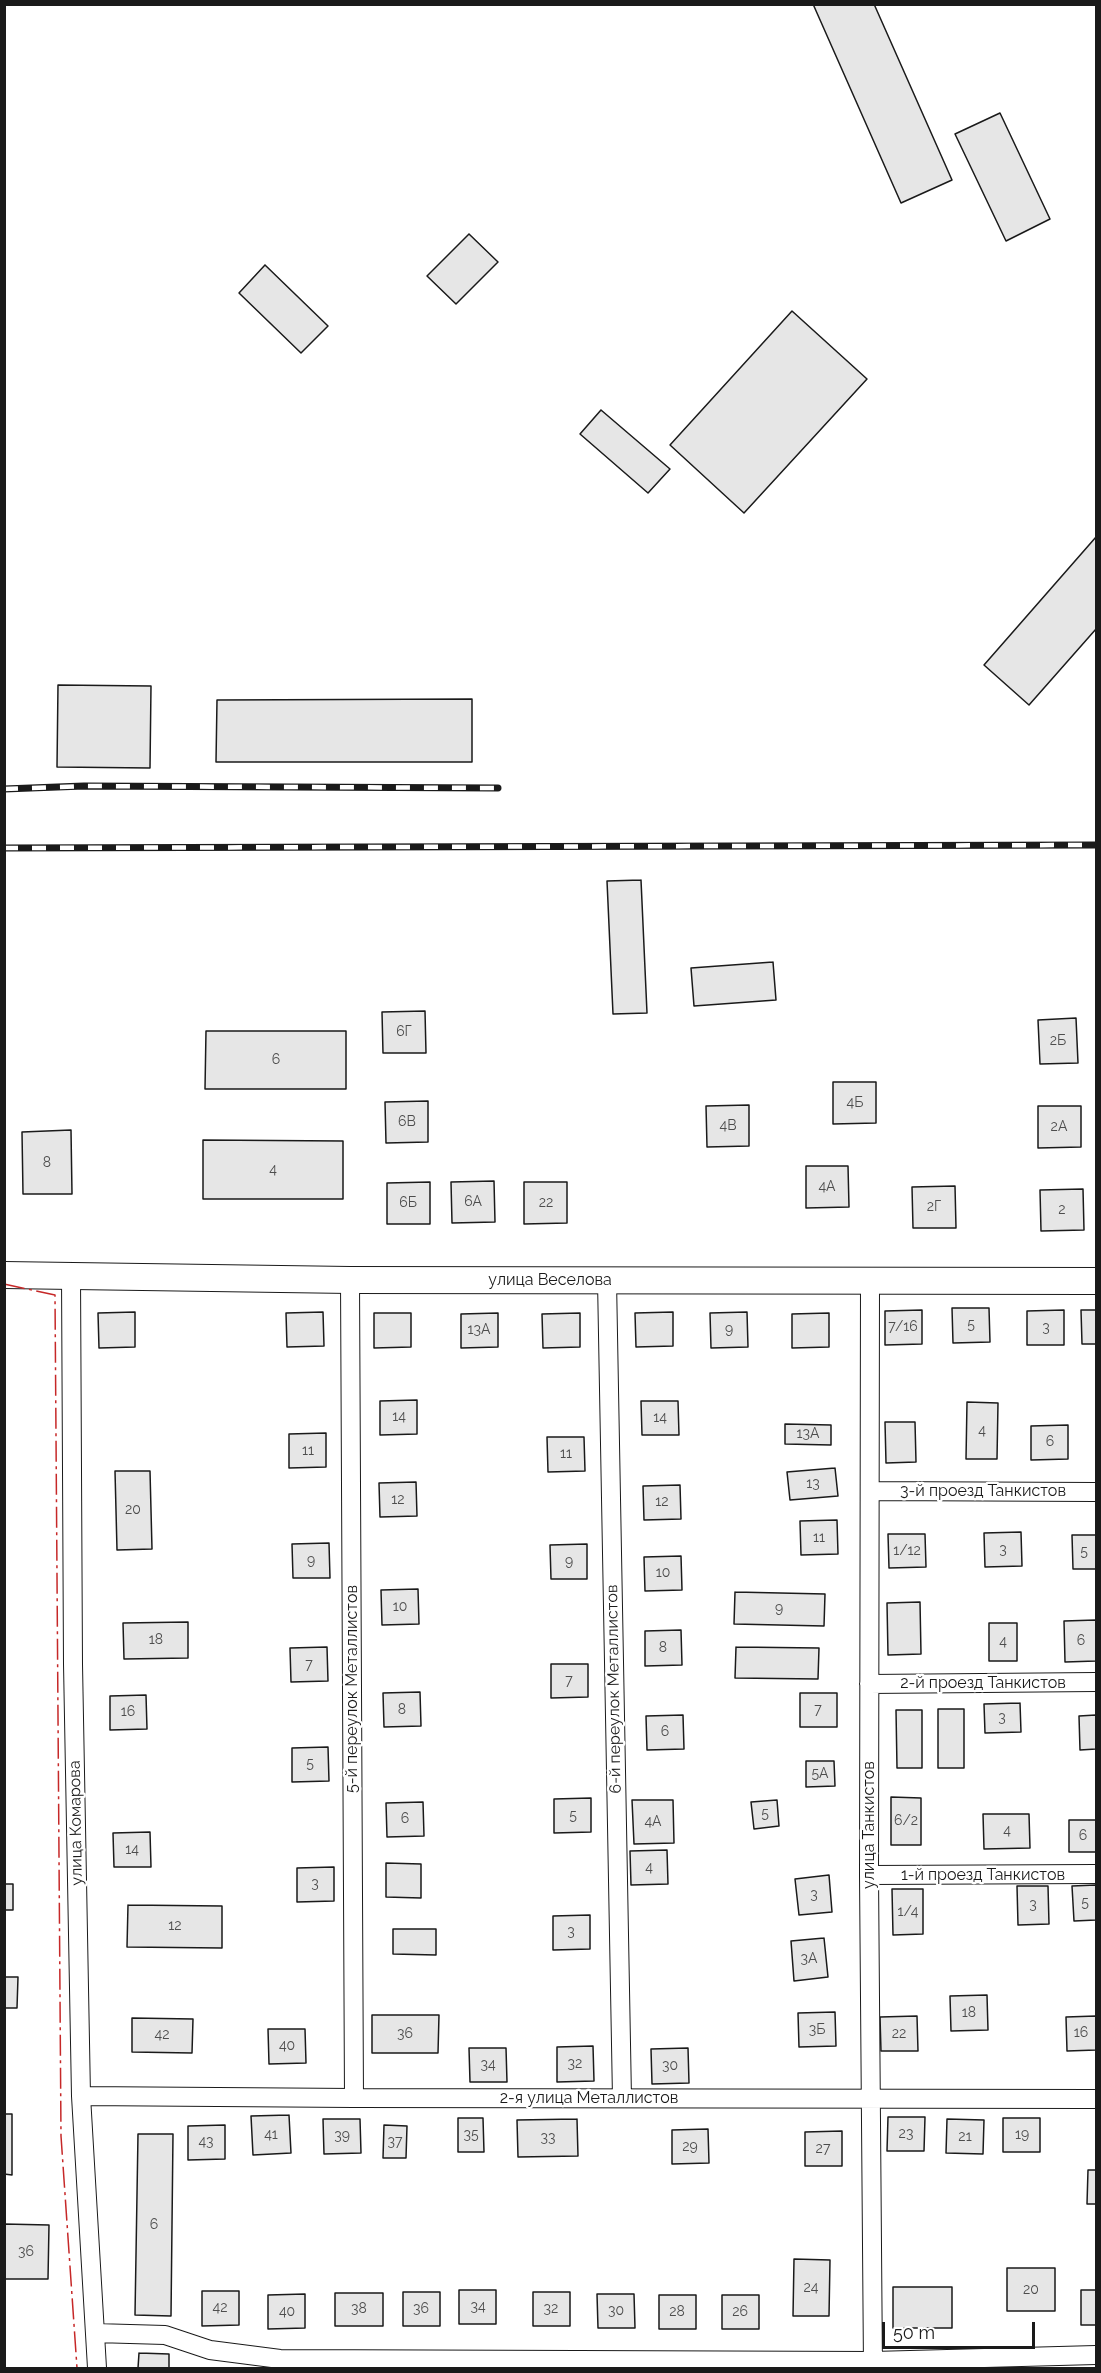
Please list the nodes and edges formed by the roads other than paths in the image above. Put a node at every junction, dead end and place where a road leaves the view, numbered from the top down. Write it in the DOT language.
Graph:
graph roads {
  1 [pos="4,1275"];
  2 [pos="71,1276"];
  3 [pos="350,1280"];
  4 [pos="607,1280"];
  5 [pos="870,1281"];
  6 [pos="1096,1281"];
  7 [pos="870,1491"];
  8 [pos="1096,1492"];
  9 [pos="1096,1682"];
  10 [pos="869,1684"];
  11 [pos="1096,1874"];
  12 [pos="869,1875"];
  13 [pos="81,2096"];
  14 [pos="354,2098"];
  15 [pos="622,2098"];
  16 [pos="872,2098"];
  17 [pos="1096,2098"];
  18 [pos="95,2333"];
  19 [pos="1096,2355"];
  20 [pos="873,2365"];
  21 [pos="97,2368"];
  1 -- 2 [label="street, улица Веселова"];
  2 -- 3 [label="street, улица Веселова"];
  2 -- 13 [label="street, улица Комарова"];
  3 -- 4 [label="street, улица Веселова"];
  3 -- 14 [label="street, 5-й переулок Металлистов"];
  4 -- 5 [label="street, улица Веселова"];
  4 -- 15 [label="street, 6-й переулок Металлистов"];
  5 -- 6 [label="street, улица Веселова"];
  5 -- 7 [label="street, улица Танкистов"];
  7 -- 8 [label="street, 3-й проезд Танкистов"];
  7 -- 10 [label="street, улица Танкистов"];
  9 -- 10 [label="street, 2-й проезд Танкистов"];
  10 -- 12 [label="street, улица Танкистов"];
  11 -- 12 [label="street, 1-й проезд Танкистов"];
  12 -- 16 [label="street, улица Танкистов"];
  13 -- 14 [label="street, 2-я улица Металлистов"];
  13 -- 18 [label="street, улица Комарова"];
  14 -- 15 [label="street, 2-я улица Металлистов"];
  15 -- 16 [label="street, 2-я улица Металлистов"];
  16 -- 17 [label="street, 2-я улица Металлистов"];
  16 -- 20 [label="street, улица Танкистов"];
  18 -- 20 [label="street"];
  18 -- 21 [label="street, улица Комарова"];
  19 -- 20 [label="street"];
}
